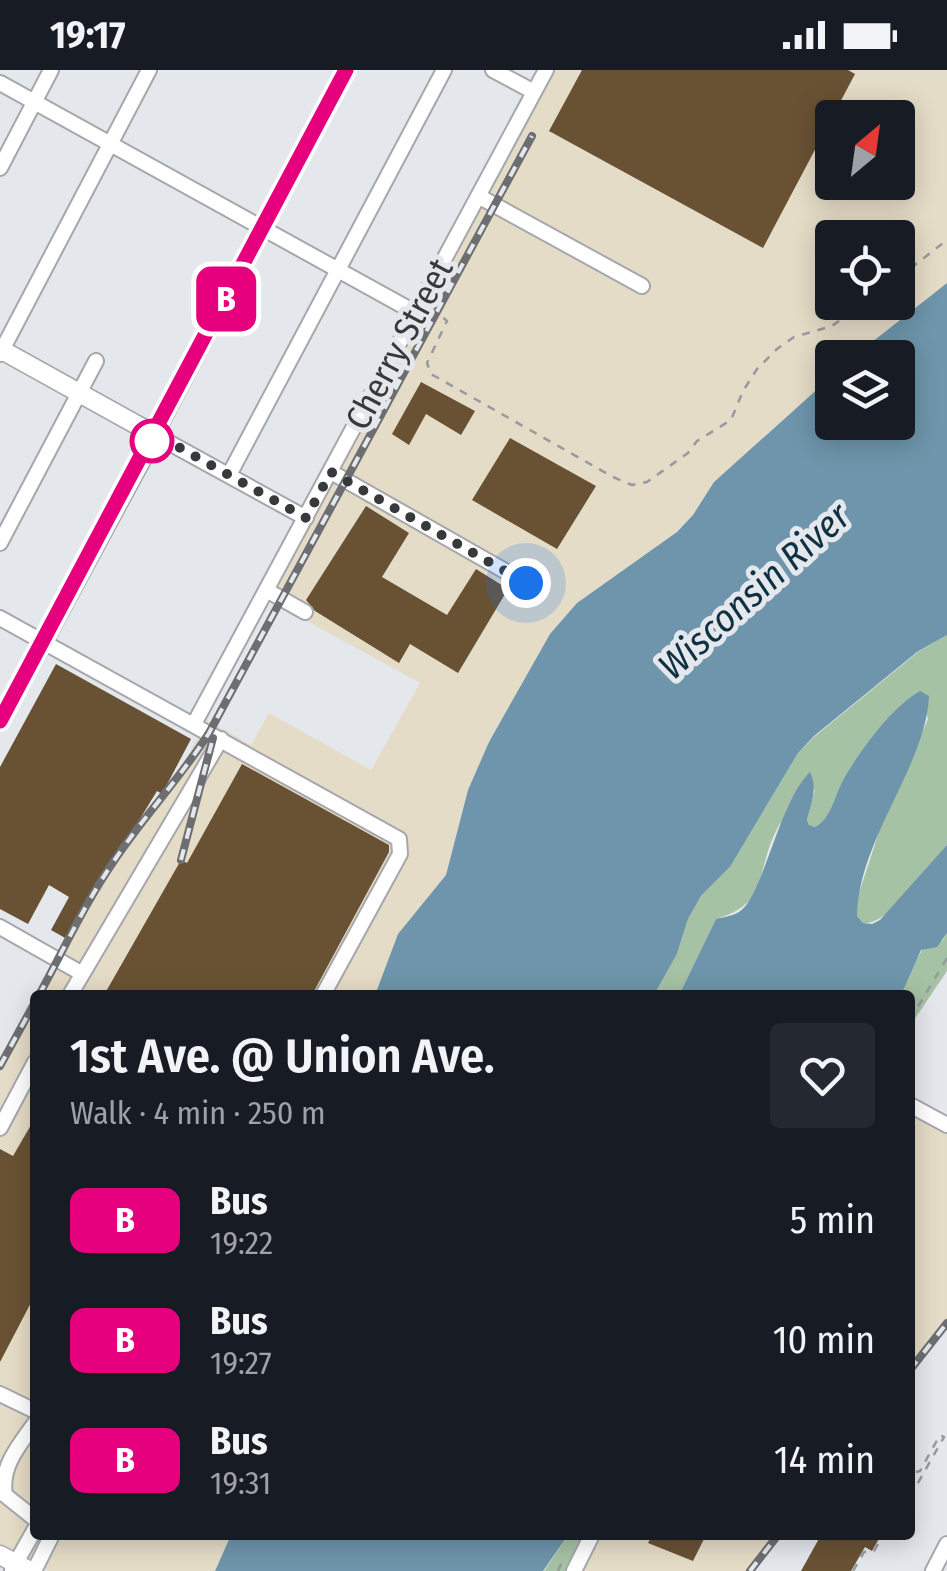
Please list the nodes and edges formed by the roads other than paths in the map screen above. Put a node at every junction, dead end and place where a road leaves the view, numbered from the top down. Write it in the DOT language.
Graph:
graph roads {
  1 [pos="51,70"];
  2 [pos="150,70"];
  3 [pos="346,70"];
  4 [pos="444,70"];
  5 [pos="493,70"];
  6 [pos="546,70"];
  7 [pos="0,83"];
  8 [pos="534,92"];
  9 [pos="34,103"];
  10 [pos="108,145"];
  11 [pos="0,168"];
  12 [pos="478,196"];
  13 [pos="263,229"];
  14 [pos="336,270"];
  15 [pos="642,286"];
  16 [pos="418,308"];
  17 [pos="1,351"];
  18 [pos="96,361"];
  19 [pos="79,393"];
  20 [pos="155,434"];
  21 [pos="331,472"];
  22 [pos="229,475"];
  23 [pos="306,518"];
  24 [pos="0,543"];
  25 [pos="526,583"];
  26 [pos="268,591"];
  27 [pos="305,612"];
  28 [pos="0,618"];
  29 [pos="43,642"];
  30 [pos="0,722"];
  31 [pos="194,724"];
  32 [pos="221,739"];
  33 [pos="0,927"];
  34 [pos="81,974"];
  35 [pos="73,990"];
  36 [pos="326,990"];
  37 [pos="30,1071"];
  38 [pos="915,1109"];
  39 [pos="947,1125"];
  40 [pos="0,1128"];
  41 [pos="0,1394"];
  42 [pos="30,1409"];
  43 [pos="30,1430"];
  44 [pos="2,1468"];
  45 [pos="16,1506"];
  46 [pos="0,1511"];
  47 [pos="30,1516"];
  48 [pos="30,1540"];
  49 [pos="47,1540"];
  50 [pos="590,1540"];
  51 [pos="18,1566"];
  52 [pos="574,1571"];
  1 -- 9 [label="street"];
  2 -- 10 [label="street"];
  3 -- 13 [label="street"];
  4 -- 14 [label="street"];
  5 -- 8 [label="street"];
  6 -- 8 [label="street, Cherry Street"];
  7 -- 9 [label="street"];
  8 -- 12 [label="street, Cherry Street"];
  9 -- 10 [label="street"];
  9 -- 11 [label="street"];
  10 -- 13 [label="street"];
  10 -- 17 [label="street"];
  12 -- 15 [label="street"];
  12 -- 16 [label="street, Cherry Street"];
  13 -- 14 [label="street"];
  13 -- 20 [label="street"];
  14 -- 16 [label="street"];
  14 -- 22 [label="street"];
  16 -- 21 [label="street, Cherry Street"];
  17 -- 19 [label="main road"];
  18 -- 19 [label="street"];
  19 -- 20 [label="main road"];
  19 -- 24 [label="street"];
  20 -- 22 [label="street"];
  20 -- 29 [label="main road"];
  21 -- 23 [label="street, Cherry Street"];
  21 -- 25 [label="street"];
  22 -- 23 [label="street"];
  23 -- 26 [label="street, Cherry Street"];
  26 -- 27 [label="street"];
  26 -- 31 [label="street, Cherry Street"];
  28 -- 29 [label="street"];
  29 -- 30 [label="main road"];
  29 -- 31 [label="street"];
  31 -- 32 [label="street"];
  32 -- 34 [label="street"];
  32 -- 36 [label="street"];
  33 -- 34 [label="street"];
  34 -- 35 [label="street"];
  37 -- 40 [label="street"];
  38 -- 39 [label="street"];
  41 -- 42 [label="street"];
  43 -- 44 [label="street"];
  44 -- 45 [label="street"];
  45 -- 46 [label="street"];
  45 -- 47 [label="street"];
  48 -- 51 [label="street"];
  49 -- 51 [label="street"];
  50 -- 52 [label="street"];
}
